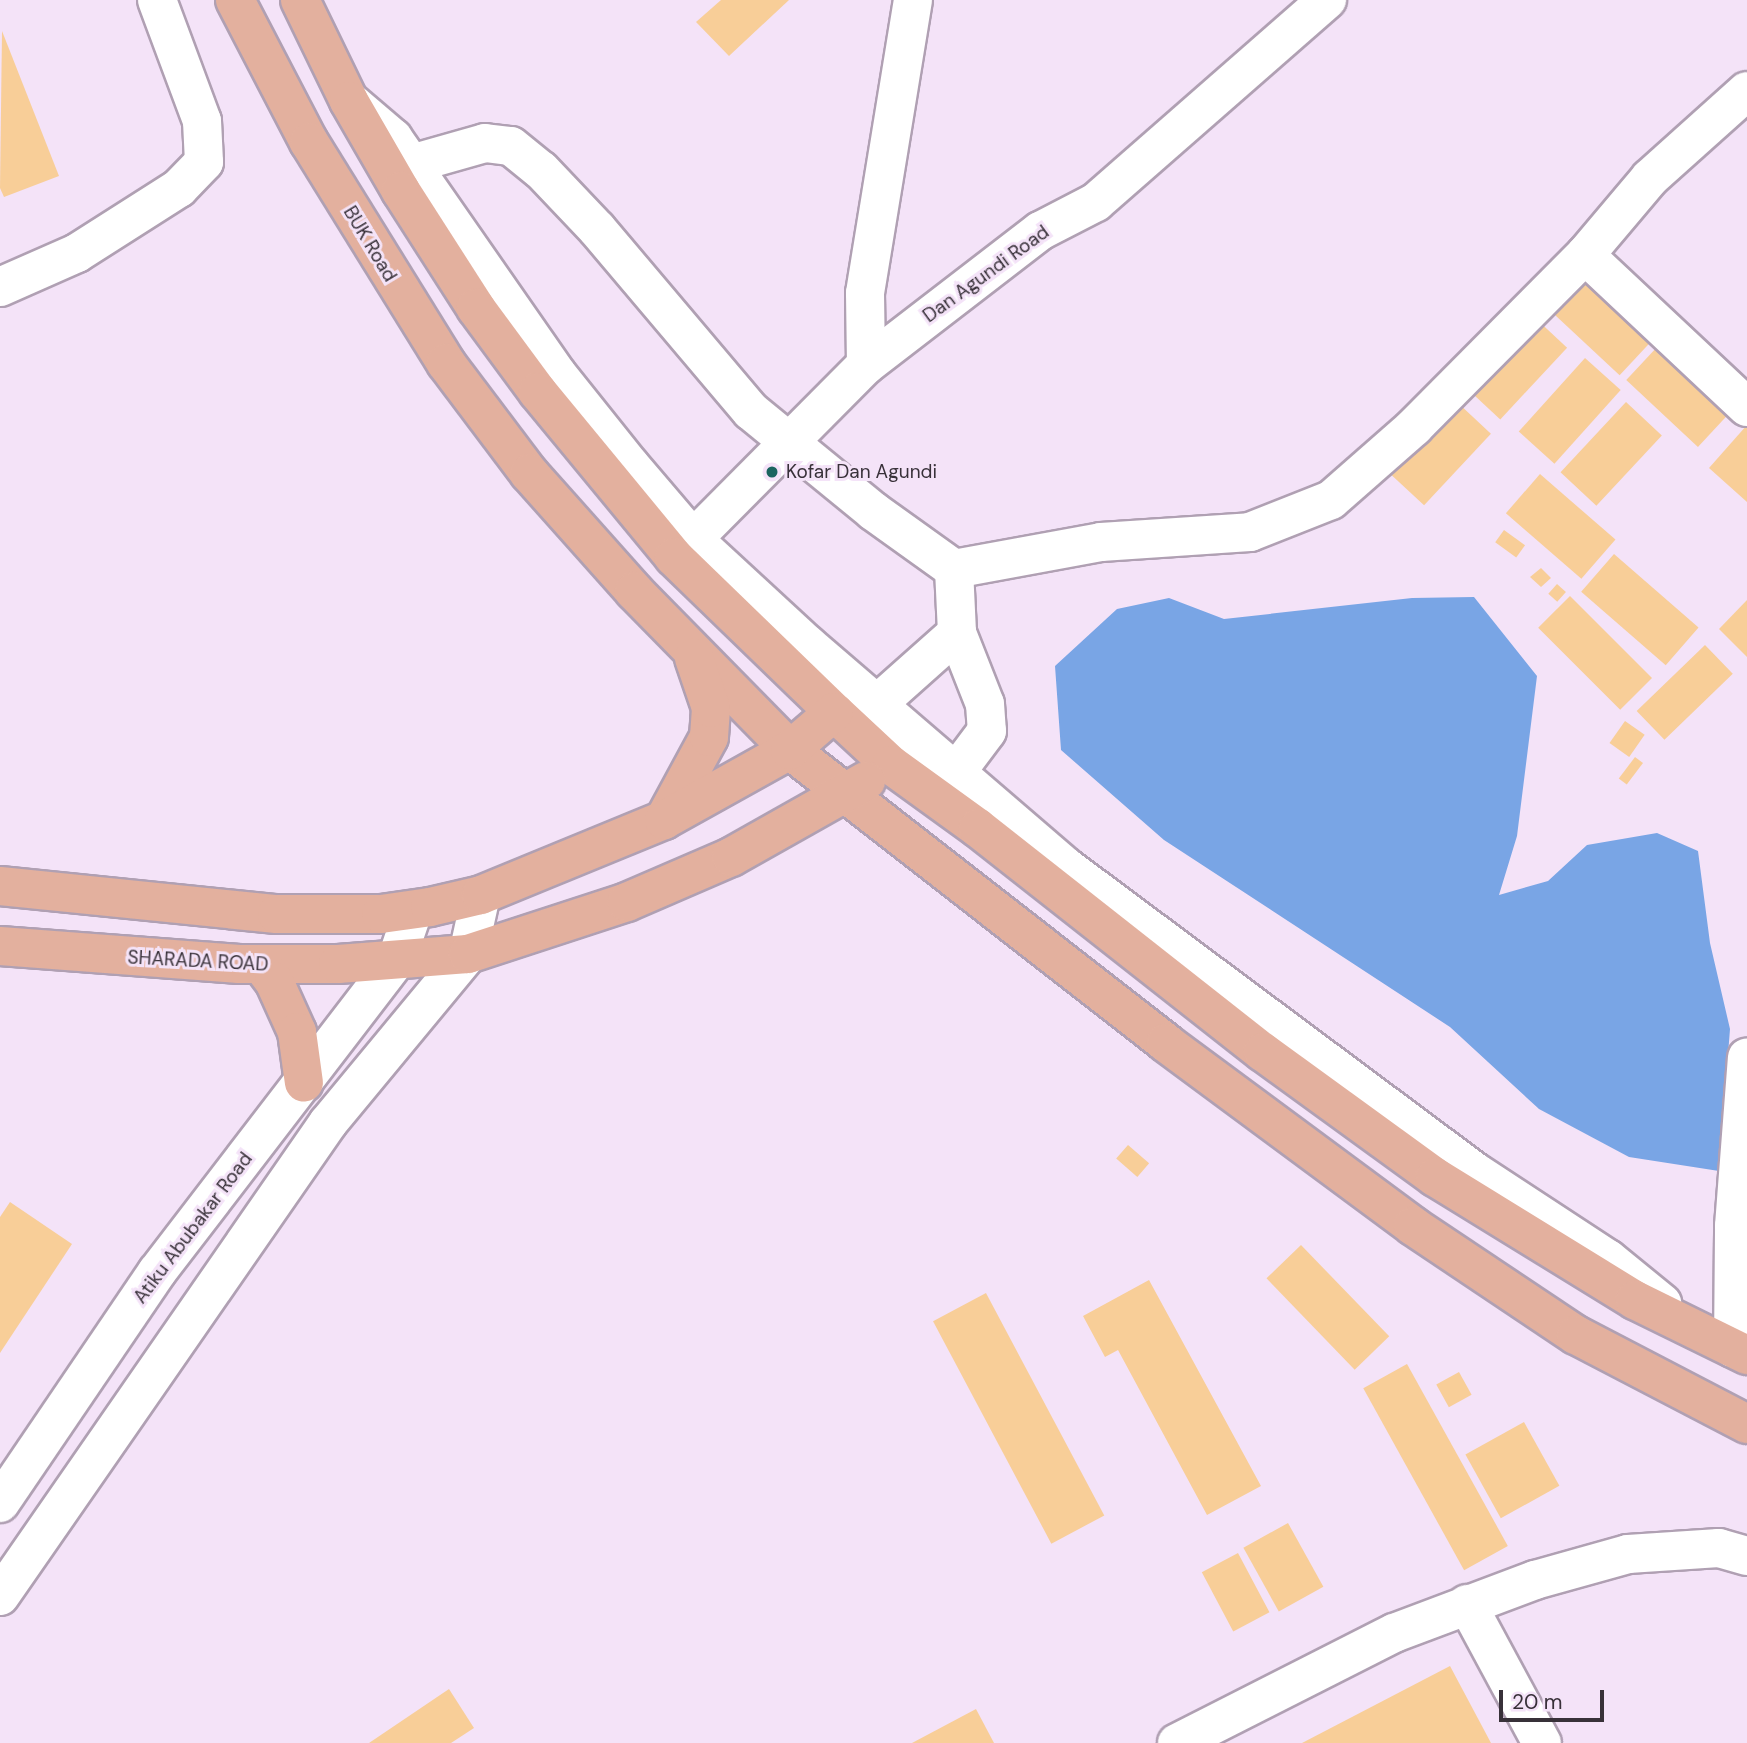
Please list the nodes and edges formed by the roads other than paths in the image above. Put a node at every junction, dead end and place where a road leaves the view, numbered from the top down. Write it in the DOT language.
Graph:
graph roads {
  1 [pos="157,0"];
  2 [pos="235,0"];
  3 [pos="300,0"];
  4 [pos="913,0"];
  5 [pos="1327,0"];
  6 [pos="349,101"];
  7 [pos="1741,106"];
  8 [pos="411,164"];
  9 [pos="1585,255"];
  10 [pos="0,287"];
  11 [pos="866,365"];
  12 [pos="1747,407"];
  13 [pos="790,443"];
  14 [pos="693,539"];
  15 [pos="954,569"];
  16 [pos="957,634"];
  17 [pos="689,646"];
  18 [pos="875,706"];
  19 [pos="834,712"];
  20 [pos="790,750"];
  21 [pos="891,765"];
  22 [pos="954,775"];
  23 [pos="847,794"];
  24 [pos="664,820"];
  25 [pos="0,886"];
  26 [pos="481,895"];
  27 [pos="413,911"];
  28 [pos="0,946"];
  29 [pos="468,954"];
  30 [pos="396,961"];
  31 [pos="261,964"];
  32 [pos="1747,1057"];
  33 [pos="304,1083"];
  34 [pos="1686,1326"];
  35 [pos="1740,1352"];
  36 [pos="1747,1424"];
  37 [pos="0,1503"];
  38 [pos="1747,1556"];
  39 [pos="0,1595"];
  40 [pos="1467,1604"];
  41 [pos="1177,1743"];
  42 [pos="1542,1743"];
  1 -- 10 [label="street"];
  2 -- 17 [label="main road, BUK Road"];
  3 -- 6 [label="main road"];
  4 -- 11 [label="street"];
  5 -- 11 [label="street, Dan Agundi Road"];
  6 -- 8 [label="street"];
  6 -- 19 [label="main road"];
  7 -- 9 [label="street"];
  8 -- 13 [label="street"];
  8 -- 14 [label="street"];
  9 -- 12 [label="street"];
  9 -- 15 [label="street"];
  11 -- 13 [label="street, Dan Agundi Road"];
  13 -- 14 [label="street, Dan Agundi Road"];
  13 -- 15 [label="street"];
  14 -- 18 [label="street"];
  15 -- 16 [label="street"];
  16 -- 18 [label="street"];
  16 -- 22 [label="street"];
  17 -- 20 [label="main road, BUK Road"];
  17 -- 24 [label="main road"];
  18 -- 22 [label="street"];
  19 -- 20 [label="main road"];
  19 -- 21 [label="main road"];
  20 -- 23 [label="main road, BUK Road"];
  20 -- 24 [label="main road"];
  21 -- 23 [label="main road, SHARADA ROAD"];
  21 -- 34 [label="main road"];
  22 -- 34 [label="street"];
  23 -- 29 [label="main road, SHARADA ROAD"];
  23 -- 36 [label="main road, BUK Road"];
  24 -- 26 [label="main road"];
  25 -- 27 [label="main road"];
  26 -- 27 [label="main road"];
  26 -- 29 [label="street"];
  27 -- 30 [label="street, Atiku Abubakar Road"];
  28 -- 31 [label="main road, SHARADA ROAD"];
  29 -- 30 [label="main road, SHARADA ROAD"];
  29 -- 39 [label="street"];
  30 -- 31 [label="main road, SHARADA ROAD"];
  30 -- 33 [label="street, Atiku Abubakar Road"];
  31 -- 33 [label="main road"];
  32 -- 35 [label="street"];
  33 -- 37 [label="street, Atiku Abubakar Road"];
  34 -- 35 [label="main road"];
  38 -- 40 [label="street"];
  40 -- 41 [label="street"];
  40 -- 42 [label="street"];
}
